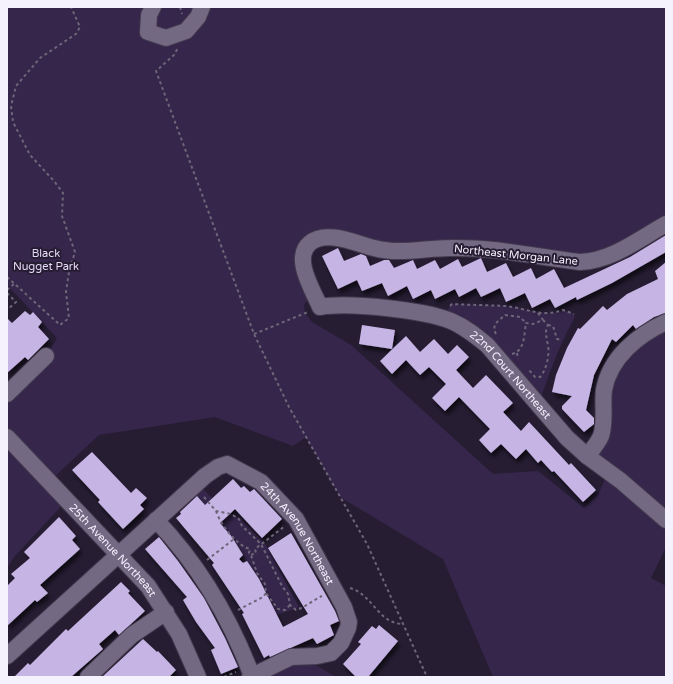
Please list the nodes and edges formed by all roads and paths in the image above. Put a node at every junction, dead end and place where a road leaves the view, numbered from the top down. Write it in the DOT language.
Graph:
graph roads {
  1 [pos="71,7"];
  2 [pos="153,7"];
  3 [pos="180,7"];
  4 [pos="202,7"];
  5 [pos="186,31"];
  6 [pos="666,224"];
  7 [pos="7,277"];
  8 [pos="14,284"];
  9 [pos="7,290"];
  10 [pos="7,293"];
  11 [pos="320,307"];
  12 [pos="7,310"];
  13 [pos="446,311"];
  14 [pos="538,313"];
  15 [pos="574,314"];
  16 [pos="543,320"];
  17 [pos="666,322"];
  18 [pos="526,323"];
  19 [pos="548,324"];
  20 [pos="254,334"];
  21 [pos="498,336"];
  22 [pos="561,340"];
  23 [pos="510,351"];
  24 [pos="517,353"];
  25 [pos="513,354"];
  26 [pos="507,355"];
  27 [pos="46,356"];
  28 [pos="522,363"];
  29 [pos="527,368"];
  30 [pos="7,394"];
  31 [pos="7,437"];
  32 [pos="587,456"];
  33 [pos="194,486"];
  34 [pos="216,512"];
  35 [pos="296,519"];
  36 [pos="156,520"];
  37 [pos="666,520"];
  38 [pos="234,539"];
  39 [pos="261,544"];
  40 [pos="250,549"];
  41 [pos="255,549"];
  42 [pos="119,554"];
  43 [pos="251,555"];
  44 [pos="197,568"];
  45 [pos="334,590"];
  46 [pos="266,594"];
  47 [pos="290,604"];
  48 [pos="166,612"];
  49 [pos="226,616"];
  50 [pos="403,624"];
  51 [pos="7,656"];
  52 [pos="246,675"];
  53 [pos="88,677"];
  54 [pos="198,677"];
  55 [pos="224,677"];
  56 [pos="426,677"];
  1 -- 8 [label="path"];
  2 -- 5 [label="street"];
  3 -- 5 [label="path"];
  4 -- 5 [label="street"];
  5 -- 20 [label="path"];
  6 -- 11 [label="street, Northeast Morgan Lane"];
  7 -- 8 [label="path"];
  8 -- 9 [label="path"];
  10 -- 12 [label="path"];
  11 -- 20 [label="path"];
  11 -- 32 [label="street, 22nd Court Northeast"];
  13 -- 14 [label="path"];
  14 -- 15 [label="path"];
  14 -- 16 [label="path"];
  16 -- 18 [label="path"];
  16 -- 19 [label="path"];
  17 -- 32 [label="street"];
  18 -- 21 [label="path"];
  18 -- 24 [label="path"];
  19 -- 22 [label="path"];
  19 -- 29 [label="path"];
  20 -- 50 [label="path"];
  23 -- 25 [label="path"];
  24 -- 25 [label="path"];
  24 -- 28 [label="path"];
  25 -- 26 [label="path"];
  27 -- 30 [label="street"];
  31 -- 42 [label="street, 25th Avenue Northeast"];
  32 -- 37 [label="street, 22nd Court Northeast"];
  33 -- 34 [label="path"];
  33 -- 35 [label="street, 24th Avenue Northeast"];
  33 -- 36 [label="street"];
  34 -- 38 [label="path"];
  34 -- 39 [label="path"];
  35 -- 39 [label="path"];
  35 -- 45 [label="street, 24th Avenue Northeast"];
  36 -- 42 [label="street"];
  36 -- 44 [label="street"];
  38 -- 40 [label="path"];
  38 -- 44 [label="path"];
  39 -- 41 [label="path"];
  39 -- 47 [label="path"];
  40 -- 41 [label="path"];
  40 -- 43 [label="path"];
  41 -- 43 [label="path"];
  42 -- 48 [label="street, 25th Avenue Northeast"];
  42 -- 51 [label="street"];
  43 -- 46 [label="path"];
  44 -- 49 [label="street"];
  45 -- 47 [label="path"];
  45 -- 50 [label="path"];
  45 -- 52 [label="street, 24th Avenue Northeast"];
  46 -- 47 [label="path"];
  46 -- 49 [label="path"];
  48 -- 53 [label="street"];
  48 -- 54 [label="street, 25th Avenue Northeast"];
  49 -- 52 [label="street"];
  50 -- 56 [label="path"];
  52 -- 55 [label="path"];
}
